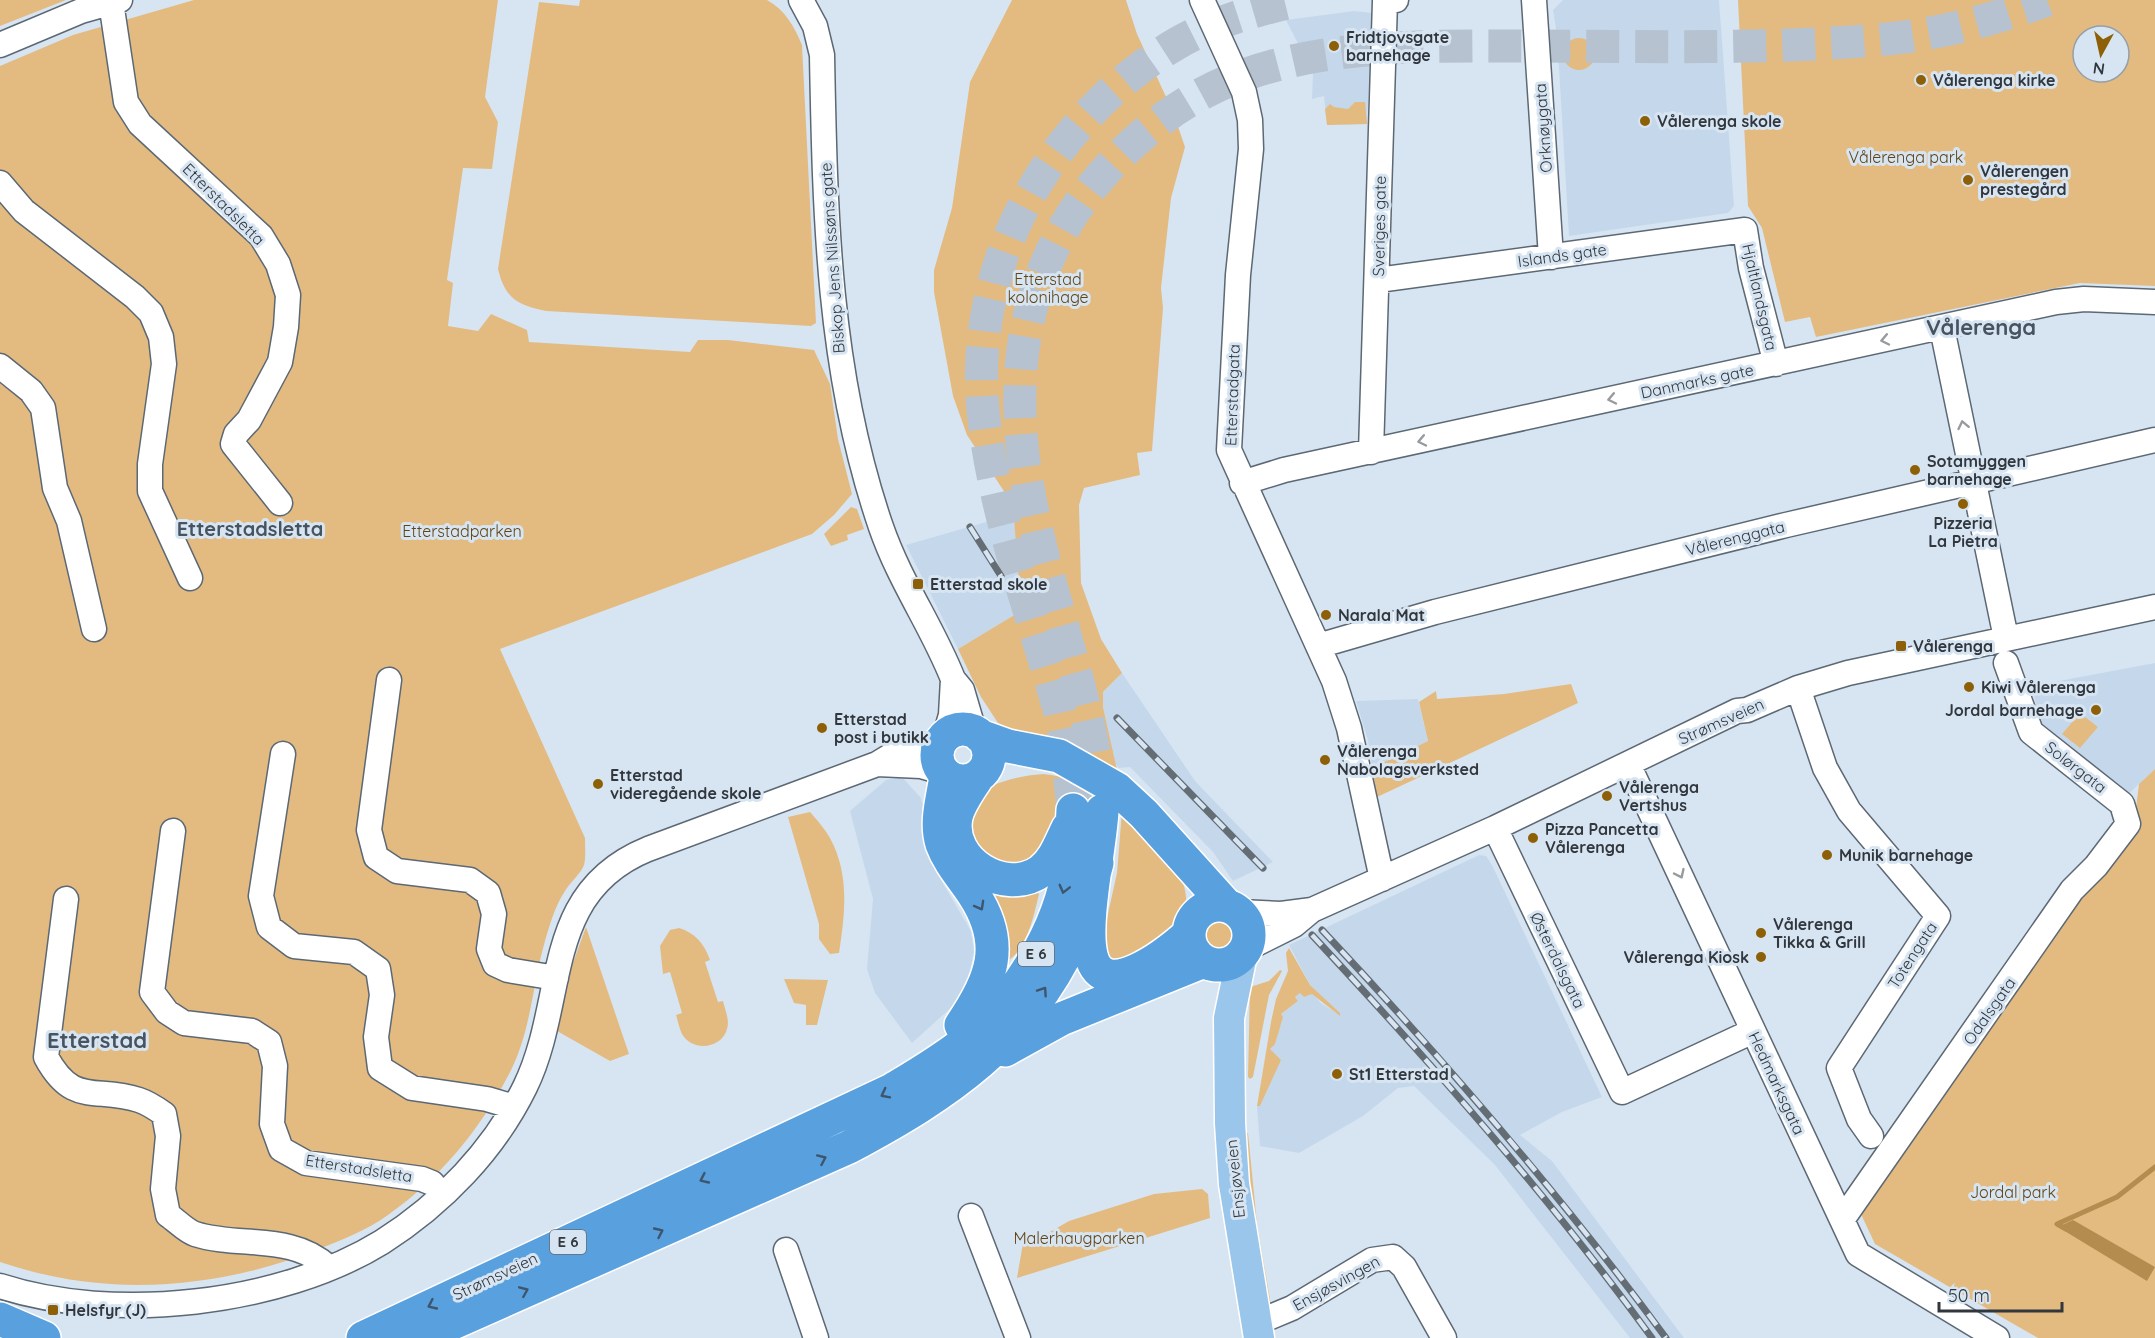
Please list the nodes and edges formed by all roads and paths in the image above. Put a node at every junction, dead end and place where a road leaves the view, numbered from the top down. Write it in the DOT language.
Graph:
graph roads {
  1 [pos="801,0"];
  2 [pos="1202,0"];
  3 [pos="1396,0"];
  4 [pos="1534,0"];
  5 [pos="116,1"];
  6 [pos="1385,1"];
  7 [pos="0,45"];
  8 [pos="0,183"];
  9 [pos="1745,230"];
  10 [pos="1551,256"];
  11 [pos="1378,280"];
  12 [pos="2155,302"];
  13 [pos="1942,328"];
  14 [pos="1776,364"];
  15 [pos="0,366"];
  16 [pos="2155,440"];
  17 [pos="1371,452"];
  18 [pos="1975,482"];
  19 [pos="1242,483"];
  20 [pos="280,502"];
  21 [pos="190,578"];
  22 [pos="2155,607"];
  23 [pos="94,629"];
  24 [pos="2006,638"];
  25 [pos="1318,646"];
  26 [pos="2006,663"];
  27 [pos="390,680"];
  28 [pos="1798,688"];
  29 [pos="283,754"];
  30 [pos="961,755"];
  31 [pos="1628,764"];
  32 [pos="2122,804"];
  33 [pos="1082,814"];
  34 [pos="1495,828"];
  35 [pos="174,831"];
  36 [pos="1175,850"];
  37 [pos="1096,863"];
  38 [pos="1382,879"];
  39 [pos="66,899"];
  40 [pos="1233,909"];
  41 [pos="1312,910"];
  42 [pos="1215,947"];
  43 [pos="556,978"];
  44 [pos="1753,1031"];
  45 [pos="935,1064"];
  46 [pos="977,1066"];
  47 [pos="514,1107"];
  48 [pos="1871,1136"];
  49 [pos="763,1168"];
  50 [pos="442,1195"];
  51 [pos="971,1216"];
  52 [pos="1842,1220"];
  53 [pos="786,1250"];
  54 [pos="328,1267"];
  55 [pos="0,1286"];
  56 [pos="470,1314"];
  57 [pos="0,1319"];
  58 [pos="1255,1333"];
  59 [pos="365,1335"];
  60 [pos="44,1338"];
  61 [pos="418,1338"];
  62 [pos="442,1338"];
  63 [pos="816,1338"];
  64 [pos="1018,1338"];
  65 [pos="1444,1338"];
  66 [pos="1997,1338"];
  1 -- 30 [label="street, Biskop Jens Nilssøns gate"];
  2 -- 19 [label="street, Etterstadgata"];
  3 -- 6 [label="street"];
  4 -- 10 [label="street, Orknøygata"];
  5 -- 7 [label="street, Etterstadsletta"];
  5 -- 20 [label="street, Etterstadsletta"];
  6 -- 11 [label="street, Sveriges gate"];
  8 -- 21 [label="street"];
  9 -- 10 [label="street, Islands gate"];
  9 -- 14 [label="street, Hjaltlandsgata"];
  10 -- 11 [label="street, Islands gate"];
  11 -- 17 [label="street, Sveriges gate"];
  12 -- 13 [label="street, Danmarks gate"];
  13 -- 14 [label="street, Danmarks gate, one-way"];
  18 -- 13 [label="street, one-way"];
  14 -- 17 [label="street, Danmarks gate, one-way"];
  15 -- 23 [label="street"];
  16 -- 18 [label="street, Vålerenggata"];
  17 -- 19 [label="street, Danmarks gate"];
  18 -- 24 [label="street"];
  18 -- 25 [label="street, Vålerenggata"];
  19 -- 25 [label="street, Etterstadgata"];
  22 -- 24 [label="street, Strømsveien"];
  24 -- 28 [label="street, Strømsveien"];
  25 -- 38 [label="street, Etterstadgata"];
  26 -- 32 [label="street, Solørgata"];
  27 -- 43 [label="street"];
  28 -- 31 [label="street, Strømsveien"];
  28 -- 48 [label="street, Totengata"];
  29 -- 47 [label="street"];
  30 -- 33 [label="highway"];
  30 -- 36 [label="highway"];
  30 -- 43 [label="street"];
  30 -- 45 [label="highway, one-way"];
  31 -- 34 [label="street, Strømsveien"];
  31 -- 44 [label="street, Hedmarksgata, one-way"];
  32 -- 52 [label="street, Odalsgata"];
  33 -- 37 [label="highway, E 6"];
  33 -- 45 [label="highway, E 6, one-way"];
  34 -- 38 [label="street, Strømsveien"];
  34 -- 44 [label="street, Østerdalsgata"];
  35 -- 50 [label="street, Etterstadsletta"];
  36 -- 40 [label="highway"];
  36 -- 42 [label="highway"];
  37 -- 42 [label="highway, E 6"];
  46 -- 37 [label="highway, E 6, one-way"];
  38 -- 41 [label="street, Strømsveien"];
  39 -- 54 [label="street"];
  40 -- 41 [label="street, Strømsveien"];
  40 -- 42 [label="highway, Strømsveien / E 6"];
  40 -- 42 [label="highway"];
  41 -- 42 [label="street, Strømsveien"];
  42 -- 46 [label="highway, E 6"];
  42 -- 58 [label="main road, Ensjøveien"];
  43 -- 47 [label="street"];
  44 -- 52 [label="street, Hedmarksgata"];
  45 -- 49 [label="highway, E 6, one-way"];
  49 -- 46 [label="highway, E 6, one-way"];
  47 -- 50 [label="street"];
  56 -- 49 [label="highway, Strømsveien / E 6, one-way"];
  49 -- 59 [label="highway, Strømsveien / E 6, one-way"];
  50 -- 54 [label="street"];
  51 -- 64 [label="street"];
  52 -- 66 [label="street, Hedmarksgata"];
  53 -- 63 [label="street"];
  54 -- 55 [label="street"];
  56 -- 61 [label="highway, Strømsveien / E 6"];
  56 -- 62 [label="highway"];
  57 -- 60 [label="highway"];
  58 -- 65 [label="street, Ensjøsvingen"];
}
